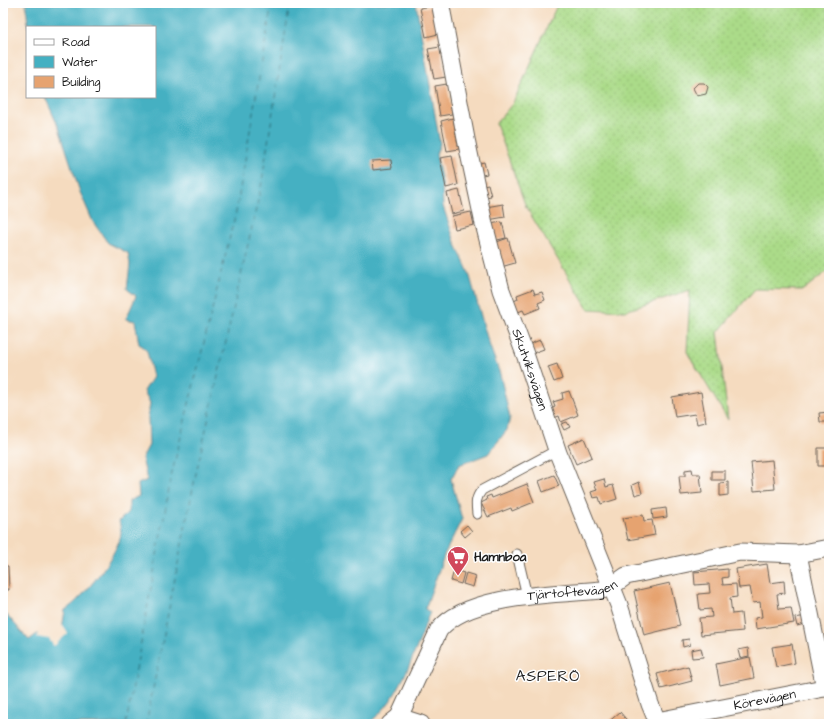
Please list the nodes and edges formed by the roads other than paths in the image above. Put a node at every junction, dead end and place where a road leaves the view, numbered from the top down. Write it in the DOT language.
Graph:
graph roads {
  1 [pos="441,6"];
  2 [pos="557,450"];
  3 [pos="477,514"];
  4 [pos="829,548"];
  5 [pos="517,554"];
  6 [pos="798,554"];
  7 [pos="612,586"];
  8 [pos="527,596"];
  9 [pos="827,687"];
  10 [pos="398,722"];
  11 [pos="656,723"];
  12 [pos="421,724"];
  1 -- 2 [label="street, Skutviksvägen"];
  2 -- 3 [label="lane"];
  2 -- 7 [label="street, Skutviksvägen"];
  4 -- 6 [label="street, Tjärtoftevägen"];
  5 -- 8 [label="lane"];
  6 -- 7 [label="street, Tjärtoftevägen"];
  6 -- 9 [label="street"];
  7 -- 8 [label="street, Tjärtoftevägen"];
  7 -- 11 [label="street, Skutviksvägen"];
  8 -- 10 [label="street, Tjärtoftevägen"];
  9 -- 11 [label="street, Körevägen"];
  10 -- 12 [label="street"];
}
